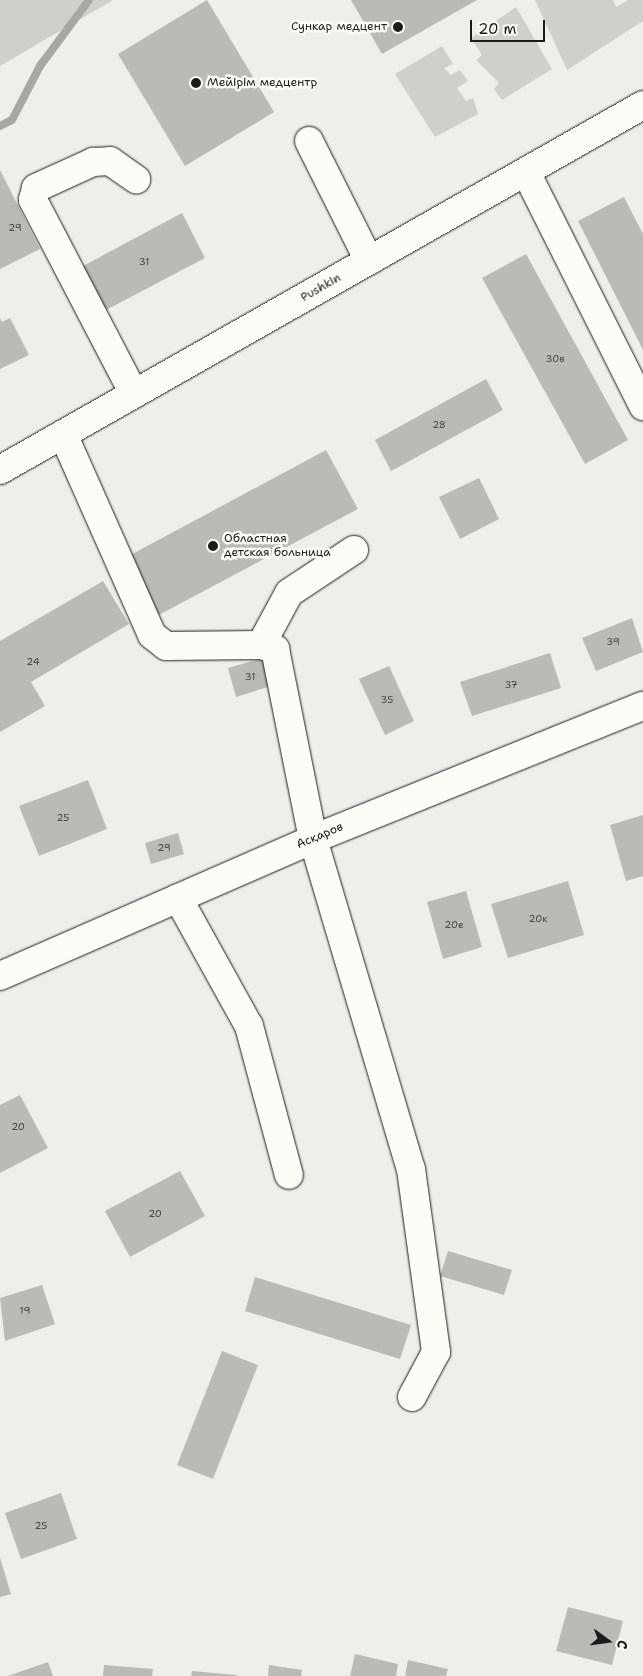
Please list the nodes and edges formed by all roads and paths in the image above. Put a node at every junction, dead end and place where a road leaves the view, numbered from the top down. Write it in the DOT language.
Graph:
graph roads {
  1 [pos="643,105"];
  2 [pos="309,141"];
  3 [pos="526,172"];
  4 [pos="136,179"];
  5 [pos="368,261"];
  6 [pos="134,394"];
  7 [pos="643,406"];
  8 [pos="63,434"];
  9 [pos="0,470"];
  10 [pos="354,550"];
  11 [pos="261,645"];
  12 [pos="643,706"];
  13 [pos="313,839"];
  14 [pos="178,898"];
  15 [pos="0,976"];
  16 [pos="289,1175"];
  17 [pos="412,1397"];
  1 -- 3 [label="street, Pushkin"];
  2 -- 5 [label="street"];
  3 -- 5 [label="street, Pushkin"];
  3 -- 7 [label="street"];
  4 -- 6 [label="street"];
  5 -- 6 [label="street, Pushkin"];
  6 -- 8 [label="street, Pushkin"];
  8 -- 9 [label="street, Pushkin"];
  8 -- 11 [label="street"];
  10 -- 11 [label="street"];
  11 -- 13 [label="street"];
  12 -- 13 [label="street, Асқаров"];
  13 -- 14 [label="street, Асқаров"];
  13 -- 17 [label="street"];
  14 -- 15 [label="street, Асқаров"];
  14 -- 16 [label="street"];
}
